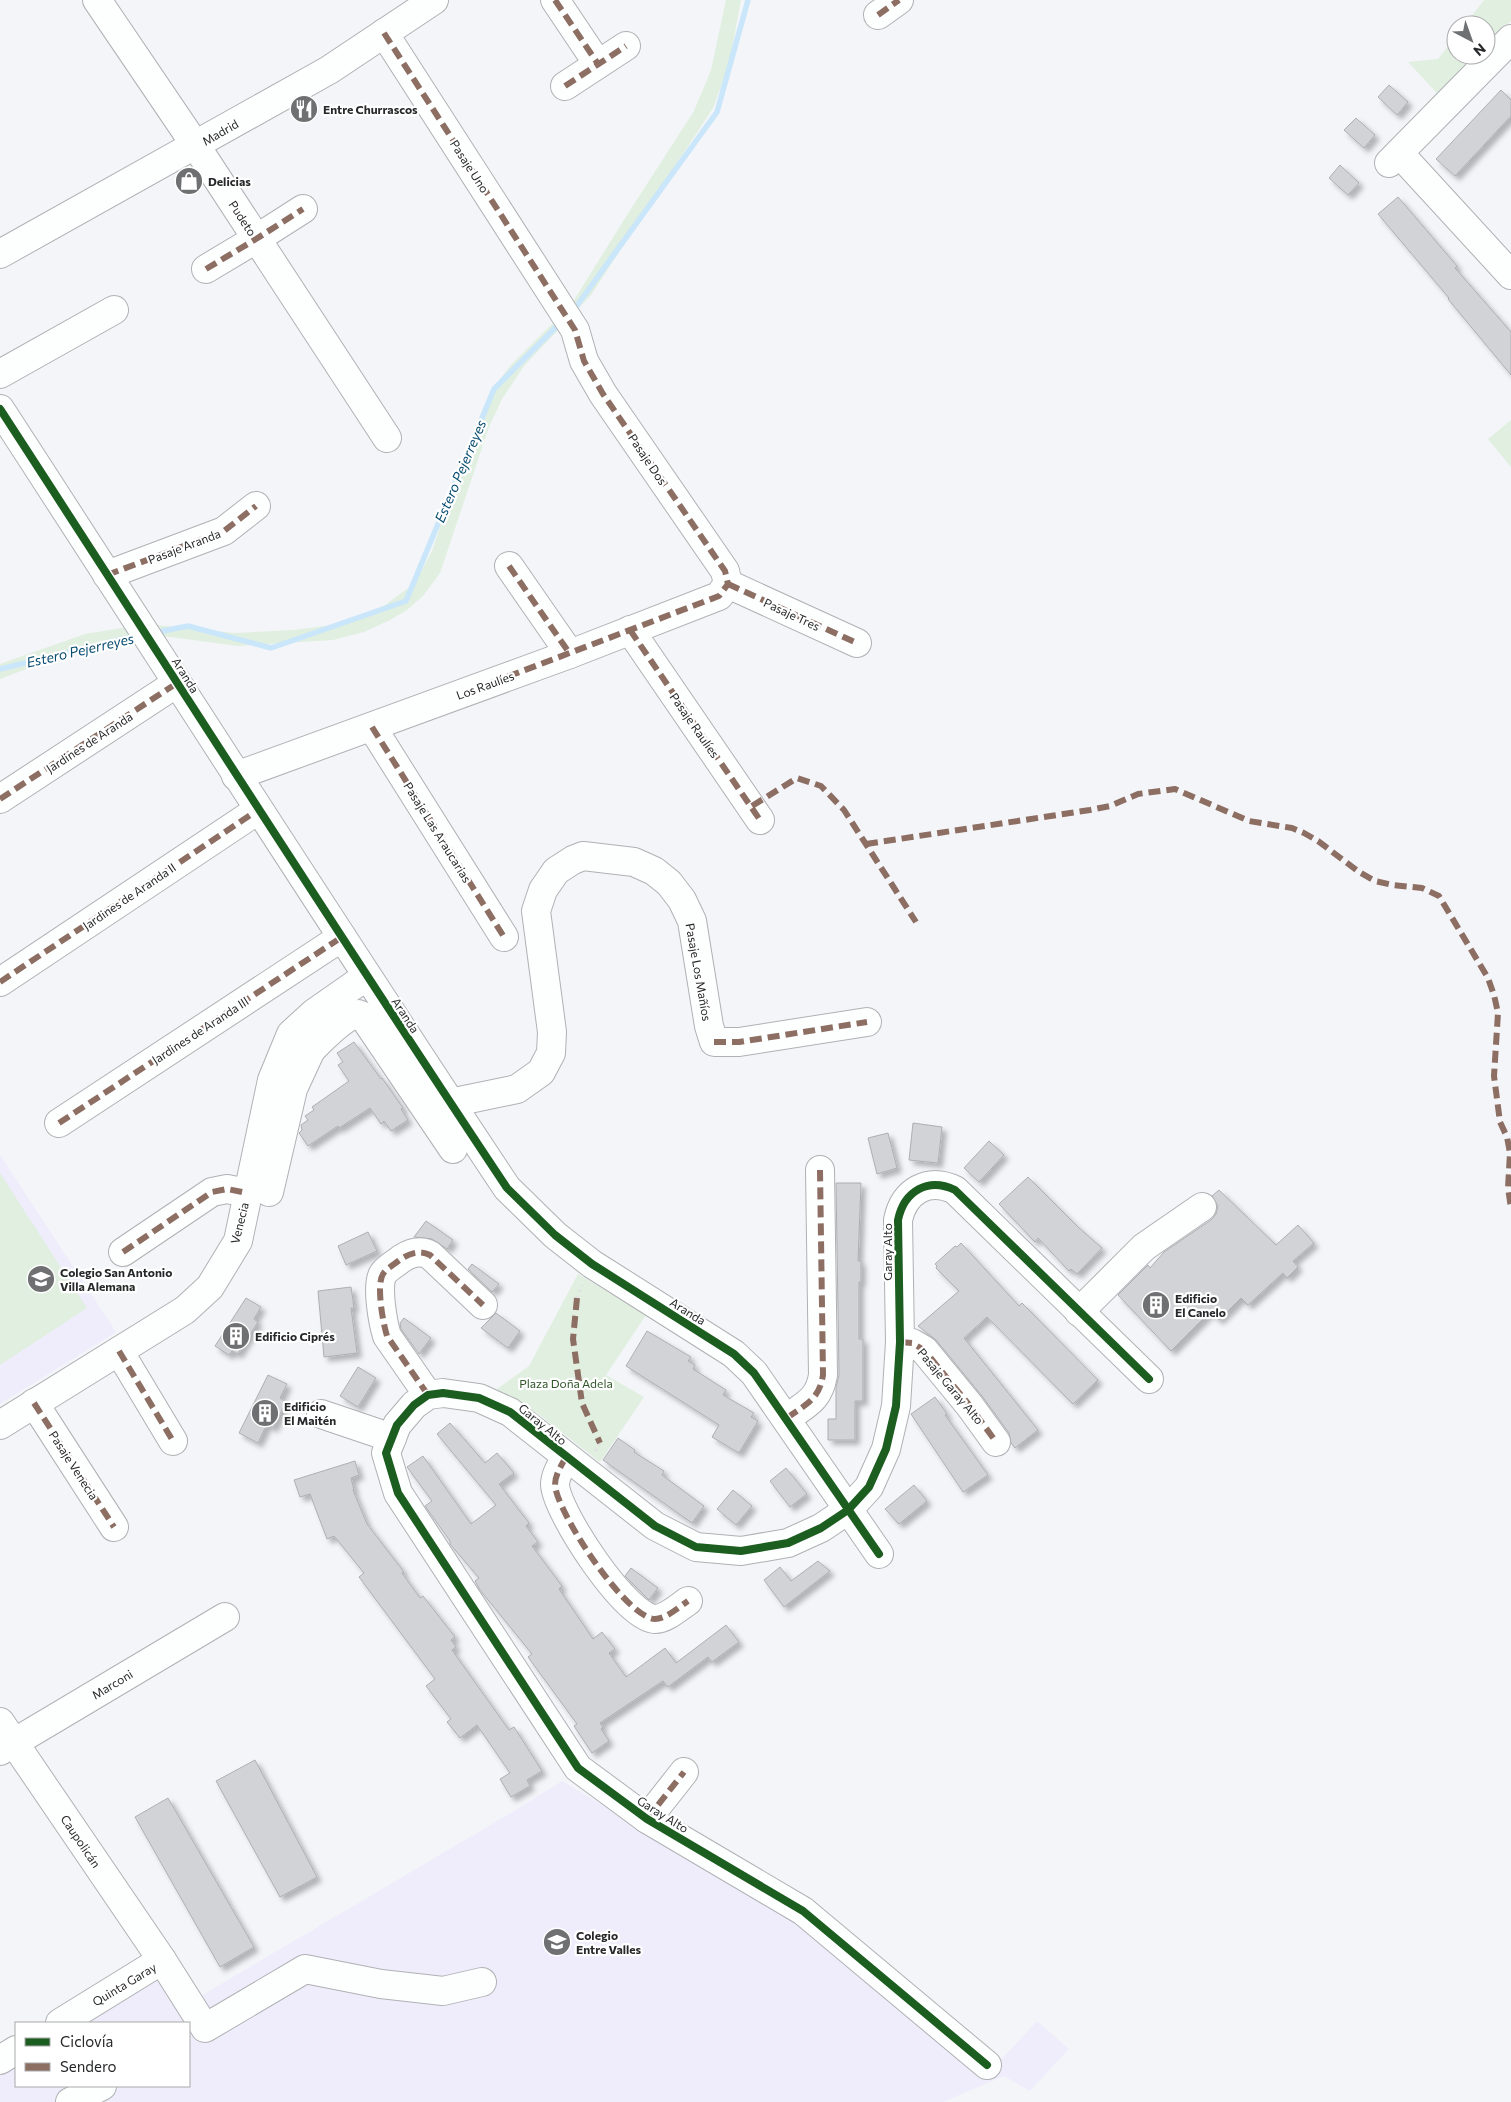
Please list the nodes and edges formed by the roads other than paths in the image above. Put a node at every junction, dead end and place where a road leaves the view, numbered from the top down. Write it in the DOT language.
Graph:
graph roads {
  1 [pos="97,0"];
  2 [pos="434,0"];
  3 [pos="555,0"];
  4 [pos="384,33"];
  5 [pos="1511,40"];
  6 [pos="626,46"];
  7 [pos="598,64"];
  8 [pos="565,86"];
  9 [pos="196,146"];
  10 [pos="303,209"];
  11 [pos="256,239"];
  12 [pos="0,254"];
  13 [pos="206,269"];
  14 [pos="1511,275"];
  15 [pos="114,310"];
  16 [pos="575,330"];
  17 [pos="0,374"];
  18 [pos="0,409"];
  19 [pos="387,438"];
  20 [pos="256,506"];
  21 [pos="509,566"];
  22 [pos="108,575"];
  23 [pos="728,584"];
  24 [pos="630,630"];
  25 [pos="857,643"];
  26 [pos="570,654"];
  27 [pos="178,683"];
  28 [pos="372,727"];
  29 [pos="236,776"];
  30 [pos="0,799"];
  31 [pos="258,810"];
  32 [pos="760,820"];
  33 [pos="342,937"];
  34 [pos="504,937"];
  35 [pos="366,976"];
  36 [pos="0,982"];
  37 [pos="867,1022"];
  38 [pos="301,1042"];
  39 [pos="450,1103"];
  40 [pos="59,1123"];
  41 [pos="453,1149"];
  42 [pos="820,1170"];
  43 [pos="258,1193"];
  44 [pos="1202,1207"];
  45 [pos="123,1252"];
  46 [pos="483,1305"];
  47 [pos="1079,1312"];
  48 [pos="900,1342"];
  49 [pos="119,1351"];
  50 [pos="1149,1379"];
  51 [pos="428,1395"];
  52 [pos="34,1403"];
  53 [pos="321,1414"];
  54 [pos="787,1418"];
  55 [pos="0,1425"];
  56 [pos="392,1438"];
  57 [pos="173,1441"];
  58 [pos="996,1442"];
  59 [pos="566,1457"];
  60 [pos="848,1510"];
  61 [pos="114,1527"];
  62 [pos="879,1554"];
  63 [pos="688,1601"];
  64 [pos="225,1617"];
  65 [pos="5,1738"];
  66 [pos="684,1772"];
  67 [pos="647,1819"];
  68 [pos="162,1960"];
  69 [pos="482,1982"];
  70 [pos="62,2022"];
  71 [pos="197,2034"];
  72 [pos="15,2051"];
  73 [pos="0,2060"];
  74 [pos="987,2065"];
  75 [pos="100,2087"];
  76 [pos="70,2102"];
  1 -- 9 [label="street, Pudeto"];
  2 -- 4 [label="street, Madrid"];
  3 -- 7 [label="street"];
  4 -- 9 [label="street, Madrid"];
  4 -- 16 [label="street, Pasaje Uno"];
  5 -- 14 [label="street"];
  6 -- 7 [label="street"];
  7 -- 8 [label="street"];
  9 -- 11 [label="street, Pudeto"];
  9 -- 12 [label="street, Madrid"];
  10 -- 11 [label="street"];
  11 -- 13 [label="street"];
  11 -- 19 [label="street, Pudeto"];
  15 -- 17 [label="street"];
  16 -- 23 [label="street, Pasaje Dos"];
  18 -- 22 [label="street, Aranda"];
  20 -- 22 [label="street, Pasaje Aranda"];
  21 -- 26 [label="street"];
  22 -- 27 [label="street, Aranda"];
  23 -- 24 [label="street, Los Raulíes"];
  23 -- 25 [label="street, Pasaje Tres"];
  24 -- 26 [label="street, Los Raulíes"];
  24 -- 32 [label="street, Pasaje Raulíes"];
  26 -- 28 [label="street, Los Raulíes"];
  27 -- 29 [label="street, Aranda"];
  27 -- 30 [label="street, Jardines de Aranda"];
  28 -- 29 [label="street, Los Raulíes"];
  28 -- 34 [label="street, Pasaje Las Araucarias"];
  29 -- 31 [label="street, Aranda"];
  31 -- 33 [label="street, Aranda"];
  31 -- 36 [label="street, Jardines de Aranda II"];
  33 -- 35 [label="street, Aranda"];
  33 -- 40 [label="street, Jardines de Aranda III"];
  35 -- 38 [label="street, Venecia"];
  35 -- 39 [label="street, Aranda"];
  37 -- 39 [label="street, Pasaje Los Mañíos"];
  38 -- 41 [label="street"];
  38 -- 43 [label="street, Venecia"];
  39 -- 54 [label="street, Aranda"];
  42 -- 54 [label="street"];
  43 -- 45 [label="street"];
  43 -- 49 [label="street, Venecia"];
  44 -- 47 [label="street"];
  46 -- 51 [label="street"];
  47 -- 48 [label="street, Garay Alto"];
  47 -- 50 [label="street, Garay Alto"];
  48 -- 58 [label="street, Pasaje Garay Alto"];
  48 -- 60 [label="street, Garay Alto"];
  49 -- 52 [label="street, Venecia"];
  49 -- 57 [label="street"];
  51 -- 56 [label="street, Garay Alto"];
  51 -- 59 [label="street, Garay Alto"];
  52 -- 55 [label="street, Venecia"];
  52 -- 61 [label="street, Pasaje Venecia"];
  53 -- 56 [label="street"];
  54 -- 60 [label="street, Aranda"];
  56 -- 67 [label="street, Garay Alto"];
  59 -- 60 [label="street, Garay Alto"];
  59 -- 63 [label="street, Garay Alto"];
  60 -- 62 [label="street, Aranda"];
  64 -- 65 [label="street, Marconi"];
  65 -- 68 [label="street, Caupolicán"];
  66 -- 67 [label="street, Garay Alto"];
  67 -- 74 [label="street, Garay Alto"];
  68 -- 70 [label="street, Quinta Garay"];
  68 -- 71 [label="street, Caupolicán"];
  69 -- 71 [label="street"];
  72 -- 73 [label="street"];
  75 -- 76 [label="street"];
}
